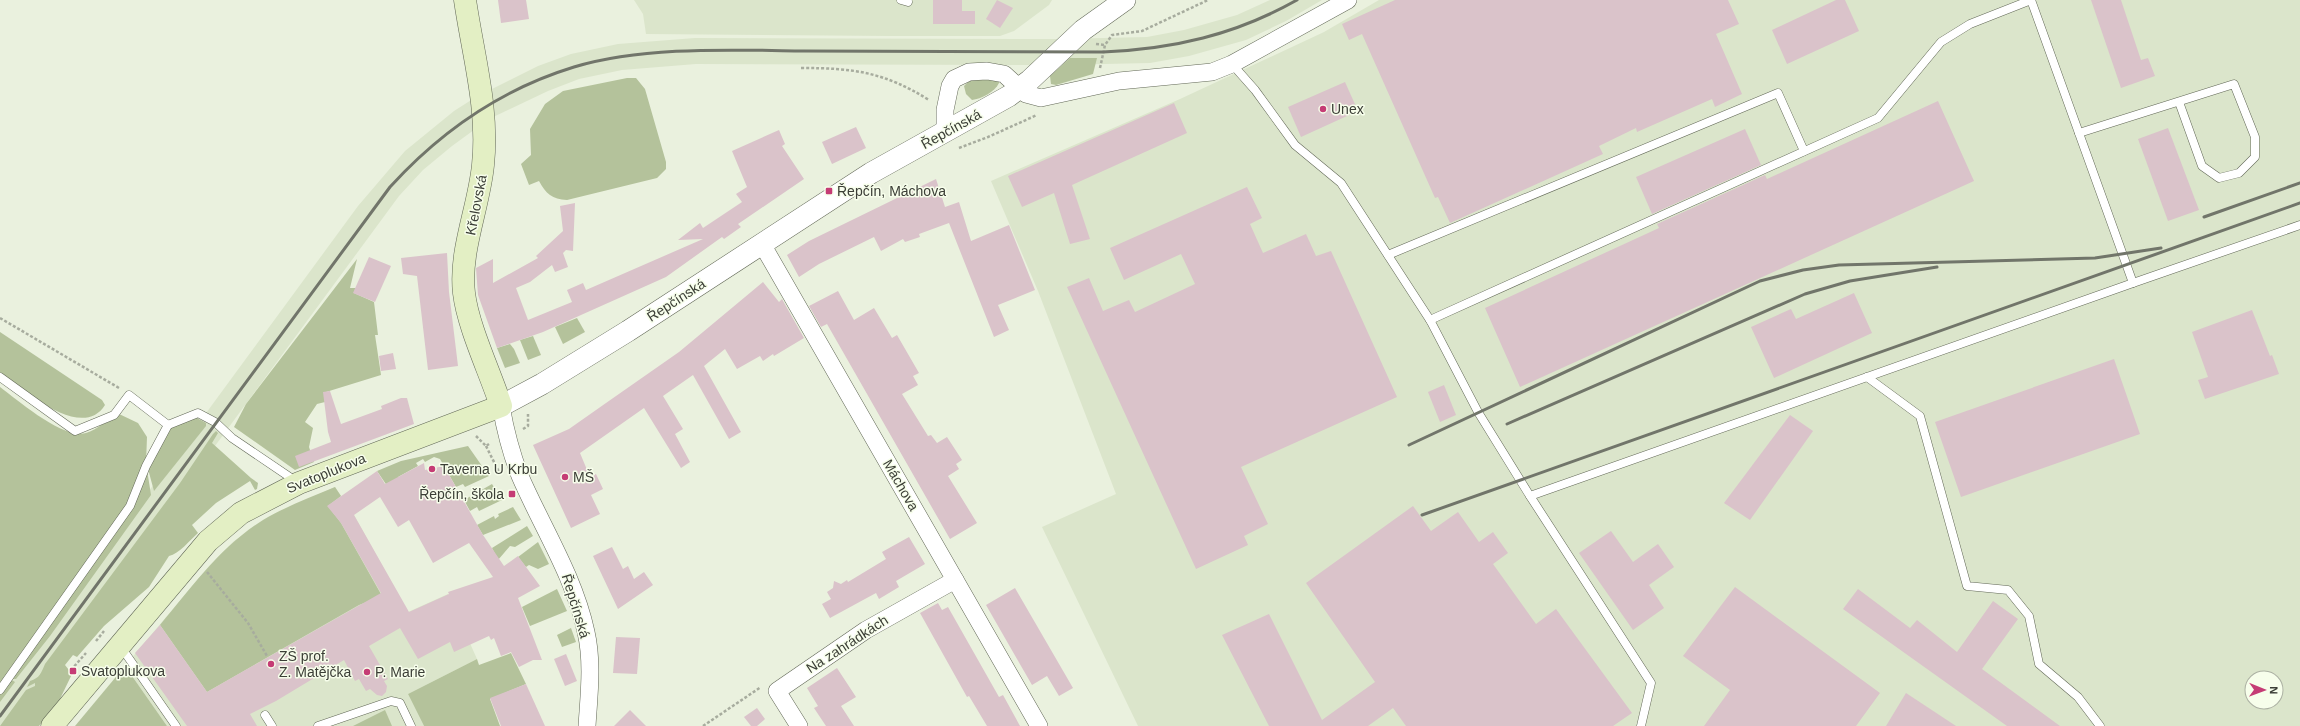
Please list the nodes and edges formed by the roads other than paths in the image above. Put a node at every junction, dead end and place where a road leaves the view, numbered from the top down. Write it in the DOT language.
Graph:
graph roads {
  1 [pos="465,0"];
  2 [pos="1125,0"];
  3 [pos="1348,0"];
  4 [pos="2031,0"];
  5 [pos="1232,64"];
  6 [pos="1020,88"];
  7 [pos="2178,102"];
  8 [pos="945,132"];
  9 [pos="2079,133"];
  10 [pos="1804,151"];
  11 [pos="2300,225"];
  12 [pos="766,251"];
  13 [pos="1388,255"];
  14 [pos="2133,283"];
  15 [pos="1430,320"];
  16 [pos="0,377"];
  17 [pos="1867,377"];
  18 [pos="501,406"];
  19 [pos="168,425"];
  20 [pos="299,483"];
  21 [pos="1530,496"];
  22 [pos="955,580"];
  23 [pos="119,645"];
  24 [pos="0,690"];
  25 [pos="265,716"];
  26 [pos="52,726"];
  27 [pos="176,726"];
  28 [pos="272,726"];
  29 [pos="318,726"];
  30 [pos="411,726"];
  31 [pos="587,726"];
  32 [pos="799,726"];
  33 [pos="1039,726"];
  34 [pos="1641,726"];
  35 [pos="2100,726"];
  1 -- 18 [label="main road, Křelovská"];
  2 -- 6 [label="street, Řepčínská"];
  3 -- 5 [label="street"];
  4 -- 9 [label="lane"];
  4 -- 10 [label="lane"];
  5 -- 6 [label="street"];
  5 -- 13 [label="lane"];
  6 -- 8 [label="street, Řepčínská"];
  6 -- 8 [label="street"];
  7 -- 7 [label="lane"];
  7 -- 9 [label="lane"];
  8 -- 12 [label="street, Řepčínská"];
  9 -- 14 [label="lane"];
  10 -- 13 [label="lane"];
  10 -- 15 [label="lane"];
  11 -- 14 [label="lane"];
  12 -- 18 [label="street, Řepčínská"];
  12 -- 22 [label="street, Máchova"];
  13 -- 15 [label="lane"];
  14 -- 17 [label="lane"];
  15 -- 21 [label="lane"];
  16 -- 19 [label="lane"];
  17 -- 21 [label="lane"];
  17 -- 35 [label="lane"];
  18 -- 20 [label="main road, Svatoplukova"];
  18 -- 31 [label="street, Řepčínská"];
  19 -- 20 [label="lane"];
  19 -- 24 [label="lane"];
  20 -- 23 [label="main road, Svatoplukova"];
  21 -- 34 [label="lane"];
  22 -- 32 [label="street, Na zahrádkách"];
  22 -- 33 [label="street, Máchova"];
  23 -- 26 [label="main road, Svatoplukova"];
  23 -- 27 [label="lane"];
  25 -- 28 [label="lane"];
  29 -- 30 [label="lane"];
}
